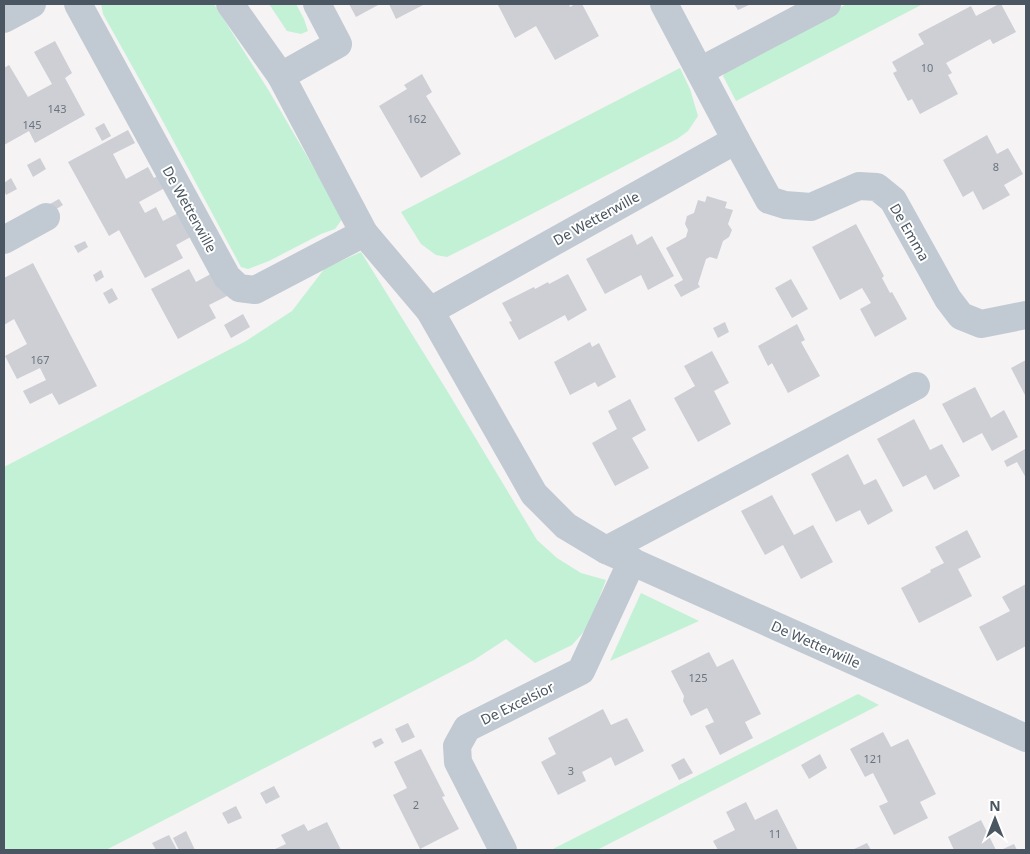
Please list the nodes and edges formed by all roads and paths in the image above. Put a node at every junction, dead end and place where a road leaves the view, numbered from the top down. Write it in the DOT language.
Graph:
graph roads {
  1 [pos="32,4"];
  2 [pos="78,4"];
  3 [pos="230,4"];
  4 [pos="316,4"];
  5 [pos="664,4"];
  6 [pos="827,4"];
  7 [pos="4,19"];
  8 [pos="700,71"];
  9 [pos="282,76"];
  10 [pos="736,140"];
  11 [pos="46,217"];
  12 [pos="364,233"];
  13 [pos="4,240"];
  14 [pos="430,311"];
  15 [pos="1026,315"];
  16 [pos="916,386"];
  17 [pos="606,550"];
  18 [pos="632,562"];
  19 [pos="1026,738"];
  20 [pos="503,850"];
  1 -- 7 [label="street"];
  2 -- 12 [label="street, De Wetterwille"];
  3 -- 9 [label="street, De Wetterwille"];
  4 -- 9 [label="street"];
  5 -- 8 [label="street, De Emma"];
  6 -- 8 [label="street"];
  8 -- 10 [label="street, De Emma"];
  9 -- 12 [label="street, De Wetterwille"];
  10 -- 14 [label="street, De Wetterwille"];
  10 -- 15 [label="street, De Emma"];
  11 -- 13 [label="street"];
  12 -- 14 [label="street, De Wetterwille"];
  14 -- 17 [label="street, De Wetterwille"];
  16 -- 17 [label="street"];
  17 -- 18 [label="street, De Wetterwille"];
  18 -- 19 [label="street, De Wetterwille"];
  18 -- 20 [label="street, De Excelsior"];
}
